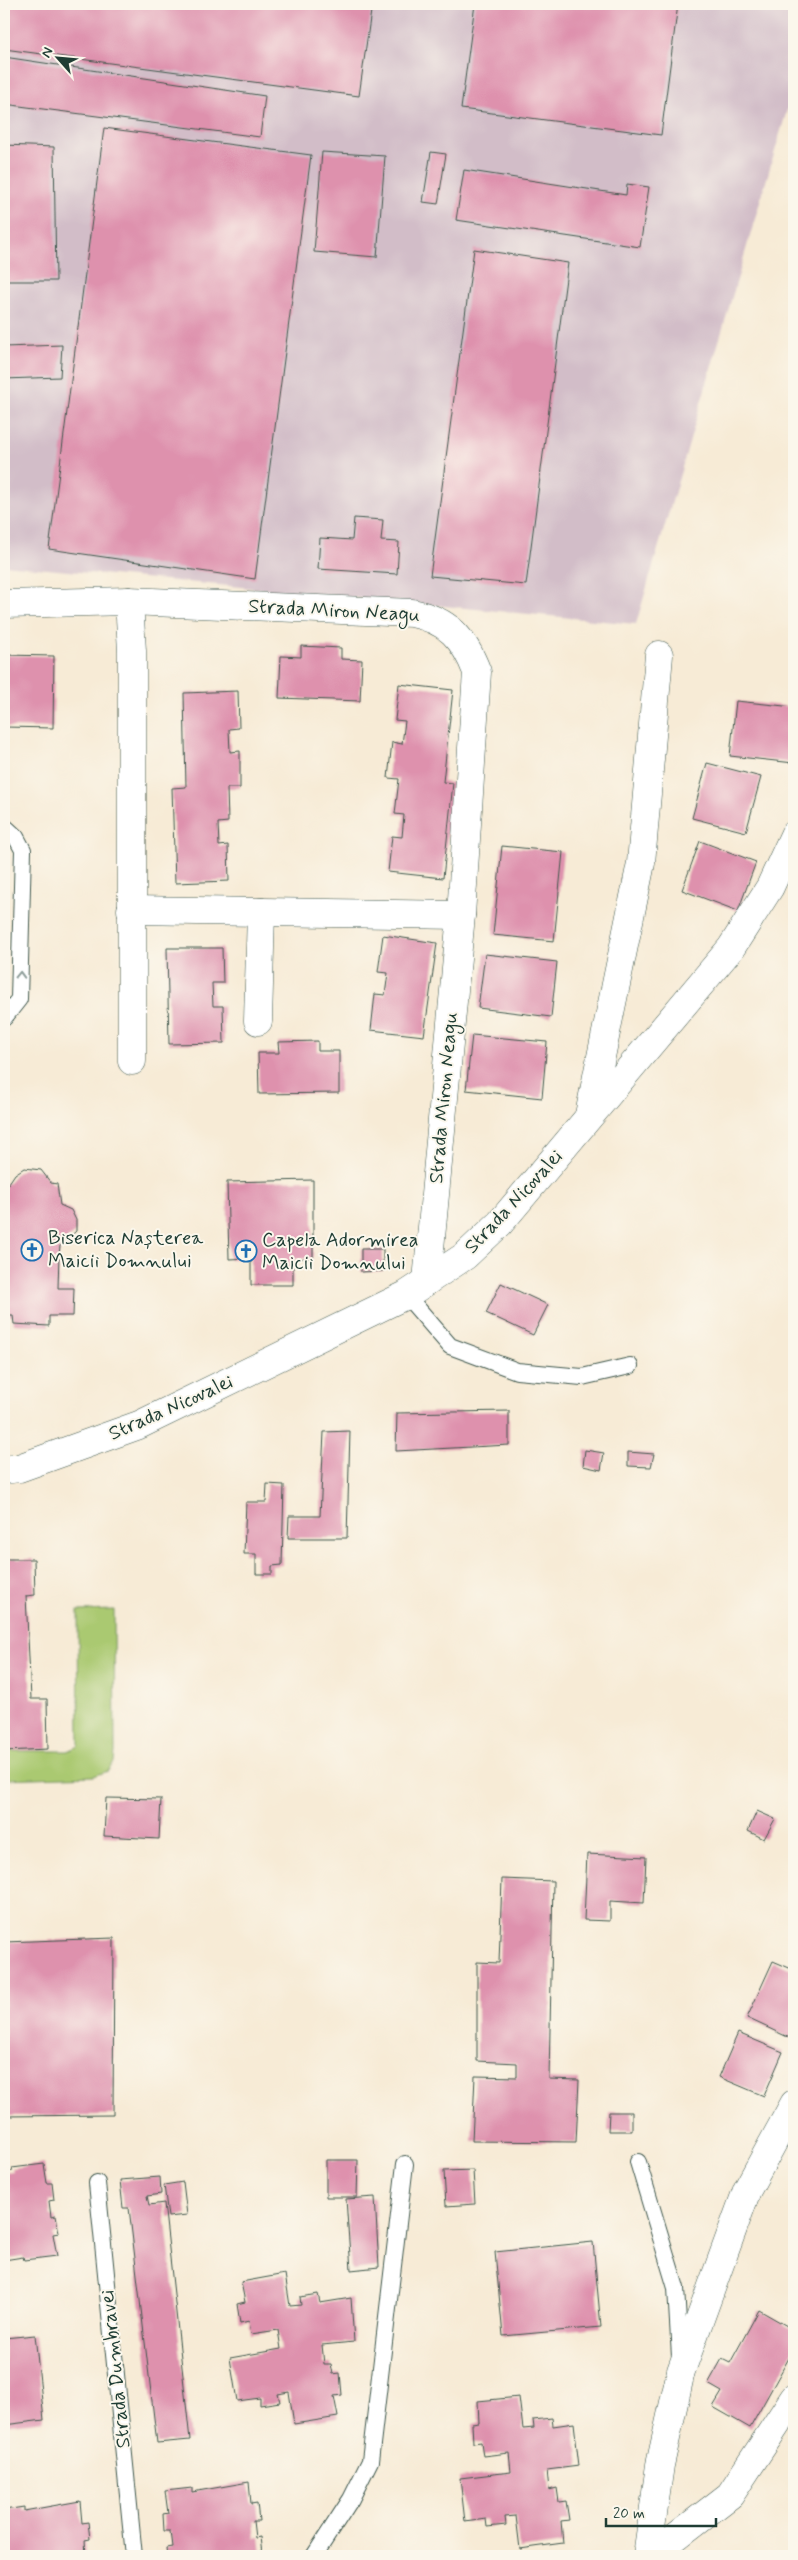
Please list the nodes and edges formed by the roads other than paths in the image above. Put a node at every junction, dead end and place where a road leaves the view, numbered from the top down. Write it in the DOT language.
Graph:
graph roads {
  1 [pos="130,602"];
  2 [pos="4,604"];
  3 [pos="659,655"];
  4 [pos="4,826"];
  5 [pos="794,835"];
  6 [pos="131,910"];
  7 [pos="261,912"];
  8 [pos="461,915"];
  9 [pos="4,1018"];
  10 [pos="258,1022"];
  11 [pos="132,1061"];
  12 [pos="588,1119"];
  13 [pos="417,1288"];
  14 [pos="630,1366"];
  15 [pos="4,1470"];
  16 [pos="794,2104"];
  17 [pos="638,2162"];
  18 [pos="405,2164"];
  19 [pos="97,2183"];
  20 [pos="681,2371"];
  21 [pos="794,2398"];
  22 [pos="134,2556"];
  23 [pos="314,2556"];
  24 [pos="647,2556"];
  25 [pos="652,2556"];
  1 -- 2 [label="street, Strada Miron Neagu"];
  1 -- 6 [label="street"];
  1 -- 8 [label="street, Strada Miron Neagu"];
  3 -- 12 [label="street"];
  9 -- 4 [label="lane, one-way"];
  5 -- 12 [label="street, Strada Nicovalei"];
  6 -- 7 [label="street"];
  6 -- 11 [label="street"];
  7 -- 8 [label="street"];
  7 -- 10 [label="street"];
  8 -- 13 [label="street, Strada Miron Neagu"];
  12 -- 13 [label="street, Strada Nicovalei"];
  13 -- 14 [label="lane"];
  13 -- 15 [label="street, Strada Nicovalei"];
  16 -- 20 [label="street"];
  17 -- 20 [label="lane"];
  18 -- 23 [label="lane"];
  19 -- 22 [label="lane, Strada Dumbravei"];
  20 -- 24 [label="street"];
  21 -- 25 [label="street"];
}
